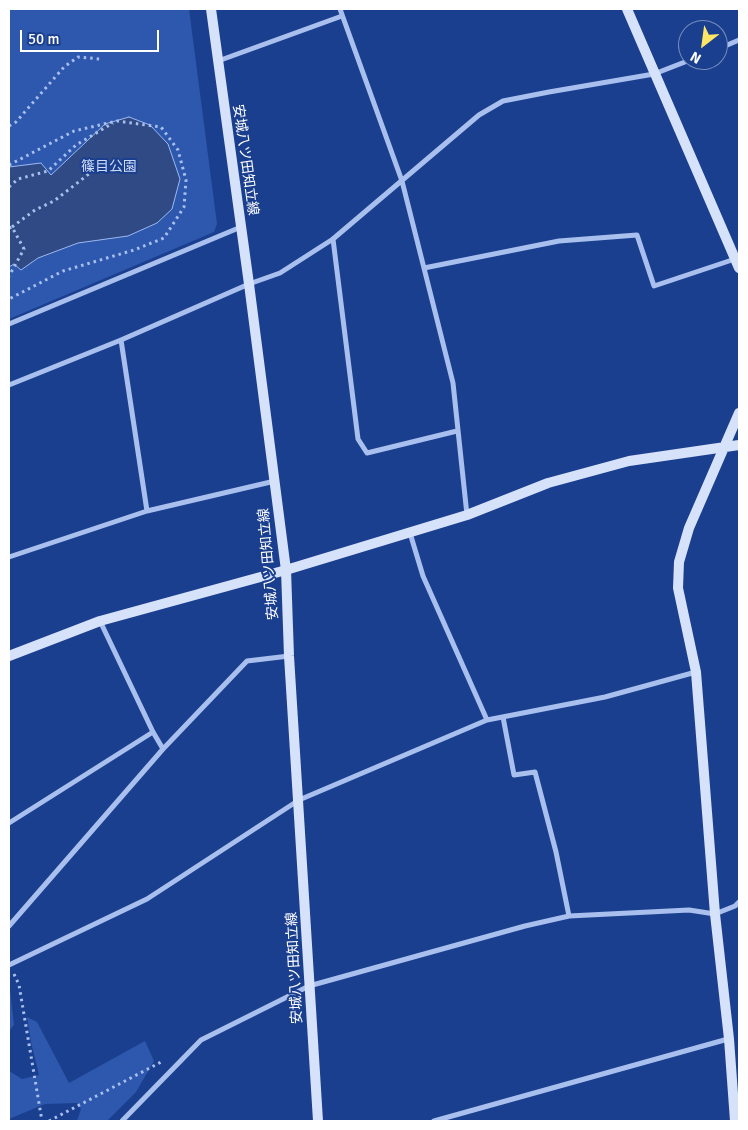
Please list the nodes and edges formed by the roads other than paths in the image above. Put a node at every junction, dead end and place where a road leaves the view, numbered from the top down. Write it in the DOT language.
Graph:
graph roads {
  1 [pos="211,9"];
  2 [pos="340,9"];
  3 [pos="627,9"];
  4 [pos="342,16"];
  5 [pos="217,61"];
  6 [pos="678,65"];
  7 [pos="654,74"];
  8 [pos="402,181"];
  9 [pos="241,227"];
  10 [pos="333,239"];
  11 [pos="737,264"];
  12 [pos="424,268"];
  13 [pos="249,284"];
  14 [pos="9,324"];
  15 [pos="121,340"];
  16 [pos="9,385"];
  17 [pos="739,413"];
  18 [pos="456,432"];
  19 [pos="739,445"];
  20 [pos="723,447"];
  21 [pos="275,481"];
  22 [pos="147,511"];
  23 [pos="467,515"];
  24 [pos="410,533"];
  25 [pos="9,557"];
  26 [pos="286,570"];
  27 [pos="100,621"];
  28 [pos="9,656"];
  29 [pos="289,656"];
  30 [pos="696,672"];
  31 [pos="504,717"];
  32 [pos="487,720"];
  33 [pos="153,732"];
  34 [pos="163,749"];
  35 [pos="299,800"];
  36 [pos="9,823"];
  37 [pos="739,902"];
  38 [pos="715,914"];
  39 [pos="569,916"];
  40 [pos="9,926"];
  41 [pos="9,965"];
  42 [pos="309,986"];
  43 [pos="729,1039"];
  44 [pos="122,1121"];
  45 [pos="318,1121"];
  46 [pos="434,1121"];
  47 [pos="735,1121"];
  1 -- 5 [label="street, 安城八ツ田知立線"];
  2 -- 4 [label="street"];
  3 -- 7 [label="street"];
  4 -- 5 [label="street"];
  4 -- 8 [label="street"];
  5 -- 9 [label="street, 安城八ツ田知立線"];
  6 -- 7 [label="street"];
  7 -- 8 [label="street"];
  7 -- 11 [label="street"];
  8 -- 10 [label="street"];
  8 -- 12 [label="street"];
  9 -- 13 [label="street, 安城八ツ田知立線"];
  9 -- 14 [label="street"];
  10 -- 13 [label="street"];
  10 -- 18 [label="street"];
  11 -- 12 [label="street"];
  12 -- 18 [label="street"];
  13 -- 15 [label="street"];
  13 -- 21 [label="street, 安城八ツ田知立線"];
  15 -- 16 [label="street"];
  15 -- 22 [label="street"];
  17 -- 20 [label="street"];
  18 -- 23 [label="street"];
  19 -- 20 [label="street"];
  20 -- 23 [label="street"];
  20 -- 30 [label="street"];
  21 -- 22 [label="street"];
  21 -- 26 [label="street, 安城八ツ田知立線"];
  22 -- 25 [label="street"];
  23 -- 24 [label="street"];
  24 -- 26 [label="street"];
  24 -- 32 [label="street"];
  26 -- 27 [label="street"];
  26 -- 29 [label="street, 安城八ツ田知立線"];
  27 -- 28 [label="street"];
  27 -- 33 [label="street"];
  29 -- 34 [label="street"];
  29 -- 35 [label="street, 安城八ツ田知立線"];
  30 -- 31 [label="street"];
  30 -- 38 [label="street"];
  31 -- 32 [label="street"];
  31 -- 39 [label="street"];
  32 -- 35 [label="street"];
  33 -- 34 [label="street"];
  33 -- 36 [label="street"];
  34 -- 40 [label="street"];
  35 -- 41 [label="street"];
  35 -- 42 [label="street, 安城八ツ田知立線"];
  37 -- 38 [label="street"];
  38 -- 39 [label="street"];
  38 -- 43 [label="street"];
  39 -- 42 [label="street"];
  42 -- 44 [label="street"];
  42 -- 45 [label="street, 安城八ツ田知立線"];
  43 -- 46 [label="street"];
  43 -- 47 [label="street"];
}
